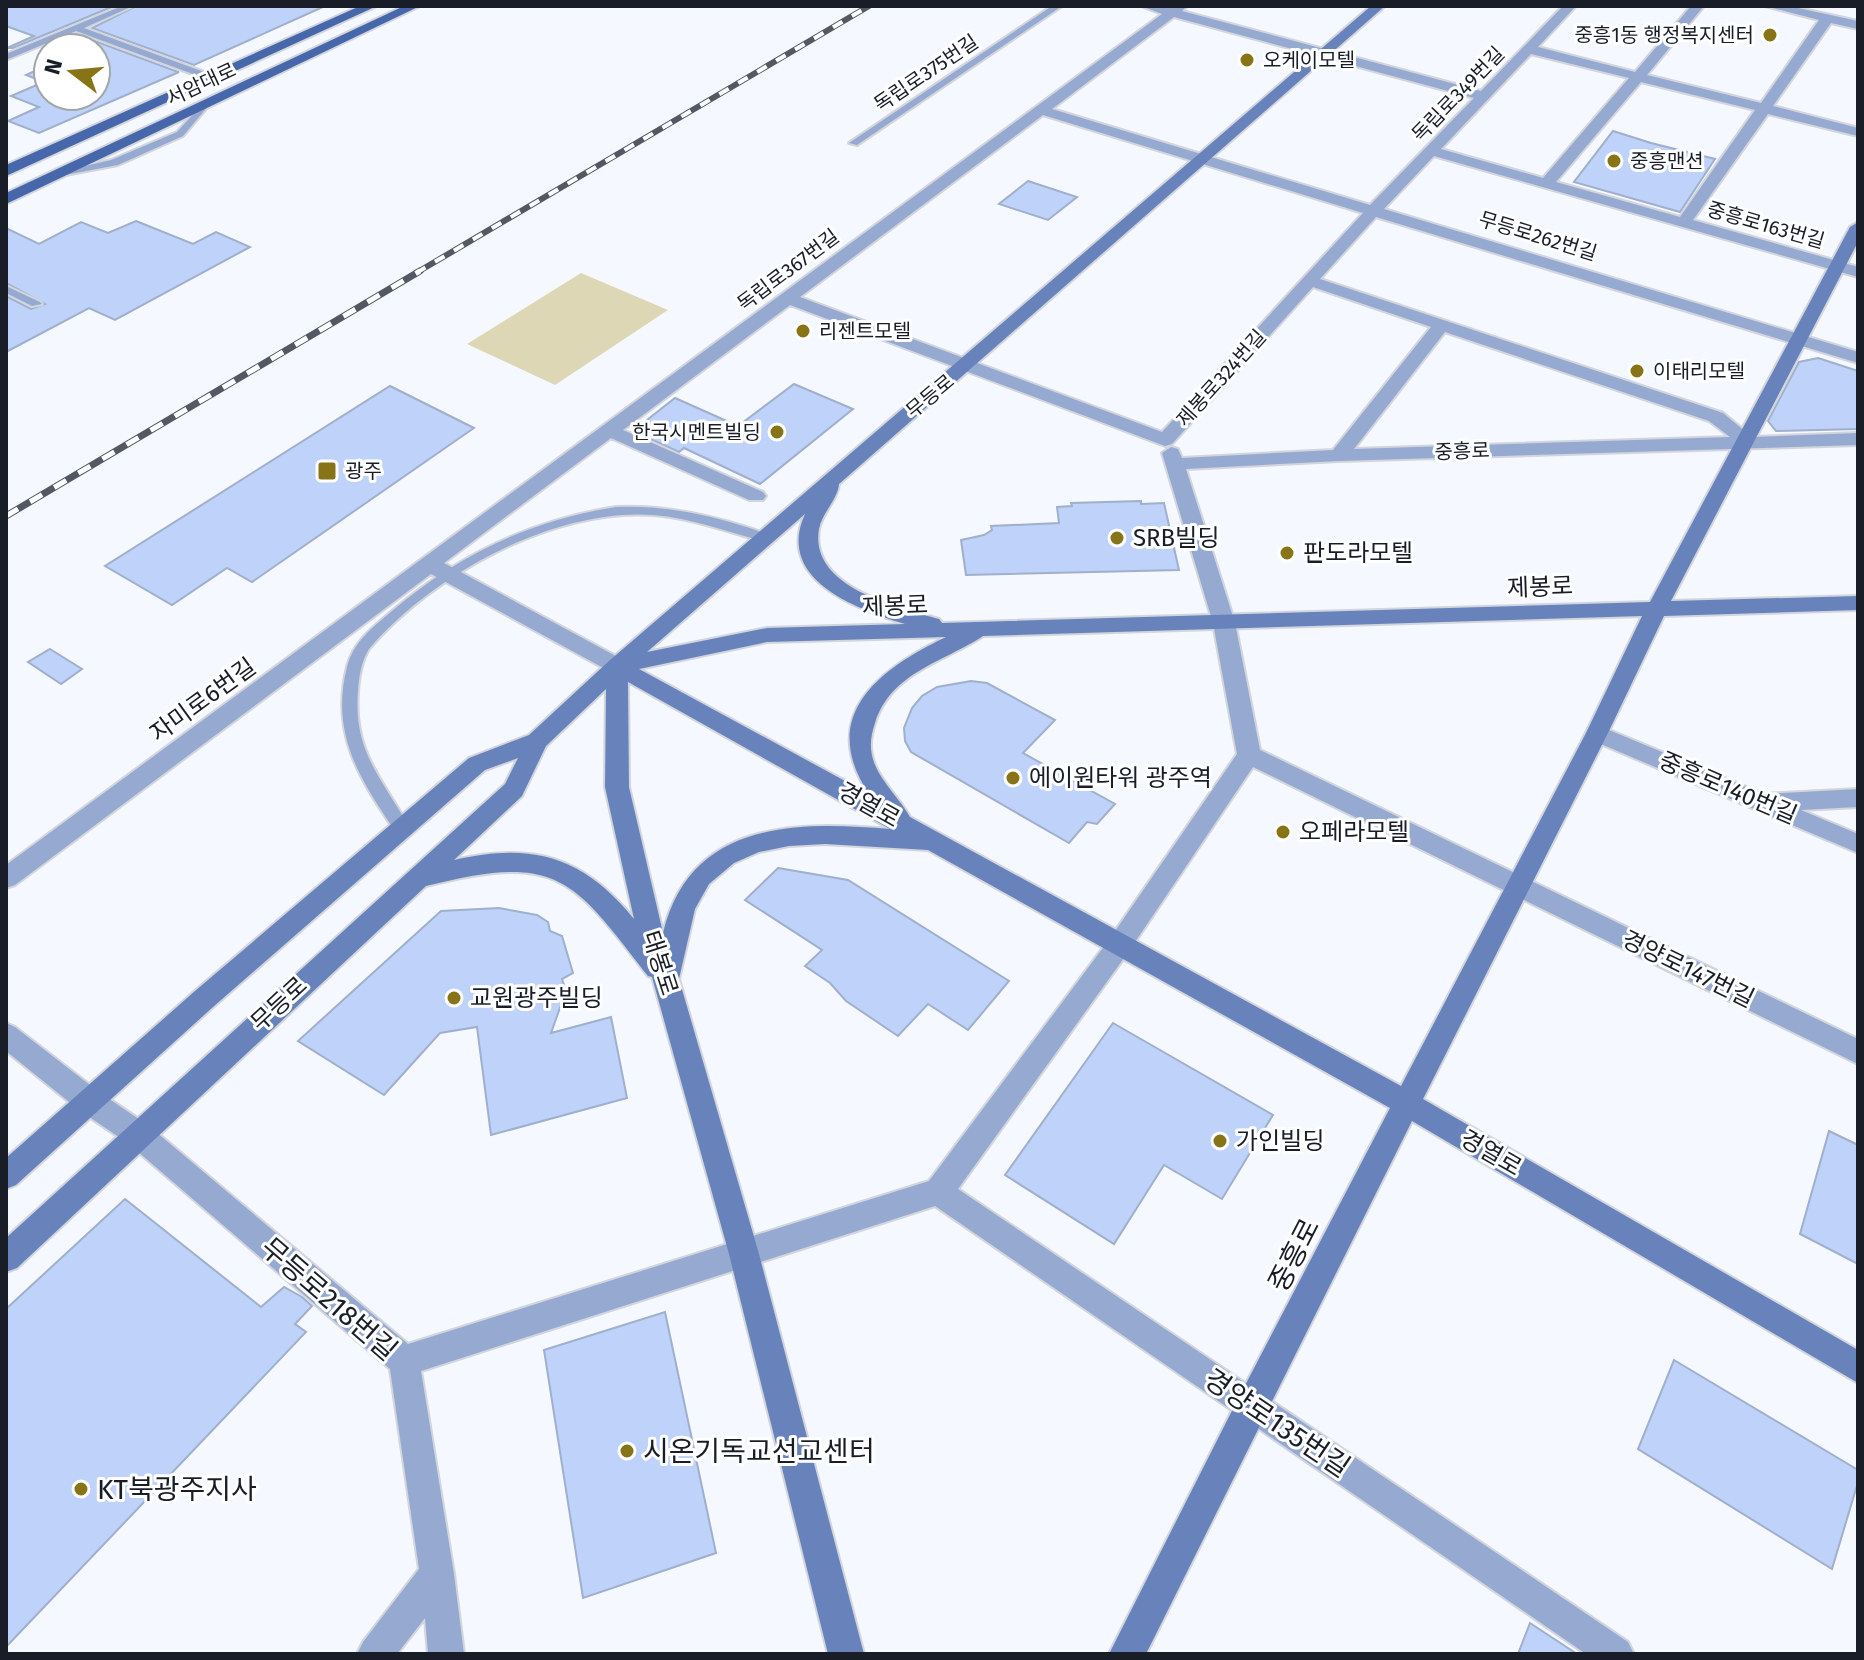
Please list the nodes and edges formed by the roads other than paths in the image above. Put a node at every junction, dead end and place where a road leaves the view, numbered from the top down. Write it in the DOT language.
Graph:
graph roads {
  1 [pos="129,6"];
  2 [pos="371,6"];
  3 [pos="414,6"];
  4 [pos="1058,6"];
  5 [pos="1147,6"];
  6 [pos="1379,6"];
  7 [pos="1570,6"];
  8 [pos="1698,6"];
  9 [pos="1771,6"];
  10 [pos="1176,9"];
  11 [pos="1827,19"];
  12 [pos="1858,25"];
  13 [pos="76,28"];
  14 [pos="1528,49"];
  15 [pos="1326,54"];
  16 [pos="6,57"];
  17 [pos="1638,77"];
  18 [pos="212,78"];
  19 [pos="1484,96"];
  20 [pos="1762,108"];
  21 [pos="1040,110"];
  22 [pos="1858,132"];
  23 [pos="854,143"];
  24 [pos="1431,151"];
  25 [pos="1204,160"];
  26 [pos="8,169"];
  27 [pos="1546,184"];
  28 [pos="6,199"];
  29 [pos="1375,209"];
  30 [pos="1684,222"];
  31 [pos="1858,227"];
  32 [pos="1848,269"];
  33 [pos="1310,281"];
  34 [pos="6,289"];
  35 [pos="787,298"];
  36 [pos="36,304"];
  37 [pos="1442,325"];
  38 [pos="1797,339"];
  39 [pos="1858,358"];
  40 [pos="964,366"];
  41 [pos="608,430"];
  42 [pos="1858,439"];
  43 [pos="1165,440"];
  44 [pos="1747,442"];
  45 [pos="1339,455"];
  46 [pos="1177,464"];
  47 [pos="837,475"];
  48 [pos="756,496"];
  49 [pos="765,538"];
  50 [pos="440,569"];
  51 [pos="1858,603"];
  52 [pos="1656,610"];
  53 [pos="1224,623"];
  54 [pos="980,629"];
  55 [pos="954,630"];
  56 [pos="617,666"];
  57 [pos="1597,733"];
  58 [pos="537,741"];
  59 [pos="1249,755"];
  60 [pos="1858,798"];
  61 [pos="1760,802"];
  62 [pos="901,822"];
  63 [pos="401,827"];
  64 [pos="937,842"];
  65 [pos="1858,844"];
  66 [pos="6,878"];
  67 [pos="412,880"];
  68 [pos="1518,886"];
  69 [pos="1120,944"];
  70 [pos="666,979"];
  71 [pos="6,1035"];
  72 [pos="1858,1052"];
  73 [pos="89,1101"];
  74 [pos="1406,1103"];
  75 [pos="139,1135"];
  76 [pos="6,1176"];
  77 [pos="938,1192"];
  78 [pos="744,1254"];
  79 [pos="6,1258"];
  80 [pos="404,1361"];
  81 [pos="1858,1367"];
  82 [pos="1251,1406"];
  83 [pos="437,1574"];
  84 [pos="375,1654"];
  85 [pos="446,1654"];
  86 [pos="846,1654"];
  87 [pos="1127,1654"];
  88 [pos="1616,1654"];
  1 -- 13 [label="lane"];
  2 -- 18 [label="main road, 서암대로"];
  3 -- 28 [label="main road, 서암대로"];
  4 -- 23 [label="lane, 독립로375번길"];
  5 -- 10 [label="street"];
  6 -- 15 [label="street, 무등로"];
  7 -- 14 [label="street, 독립로349번길"];
  8 -- 17 [label="street"];
  9 -- 11 [label="street"];
  10 -- 15 [label="street"];
  10 -- 21 [label="street, 독립로367번길"];
  11 -- 12 [label="street"];
  11 -- 20 [label="street, 중흥로163번길"];
  13 -- 16 [label="lane"];
  13 -- 18 [label="lane, 서암대로"];
  14 -- 17 [label="street"];
  14 -- 19 [label="street, 독립로349번길"];
  15 -- 19 [label="street"];
  15 -- 25 [label="street, 무등로"];
  17 -- 20 [label="street"];
  17 -- 27 [label="street"];
  18 -- 26 [label="main road, 서암대로"];
  19 -- 24 [label="street, 독립로349번길"];
  20 -- 22 [label="street"];
  20 -- 30 [label="street, 중흥로163번길"];
  21 -- 25 [label="street, 무등로262번길"];
  21 -- 35 [label="street, 독립로367번길"];
  24 -- 27 [label="street, 중흥로163번길"];
  24 -- 29 [label="street, 독립로349번길"];
  25 -- 29 [label="street, 무등로262번길"];
  25 -- 40 [label="street, 무등로"];
  27 -- 30 [label="street, 중흥로163번길"];
  29 -- 33 [label="street, 제봉로324번길"];
  29 -- 38 [label="street, 무등로262번길"];
  30 -- 32 [label="street, 중흥로163번길"];
  31 -- 32 [label="street, 중흥로"];
  32 -- 38 [label="street, 중흥로"];
  33 -- 37 [label="street"];
  33 -- 43 [label="street, 제봉로324번길"];
  34 -- 36 [label="lane"];
  35 -- 40 [label="street"];
  35 -- 41 [label="street, 독립로367번길"];
  37 -- 44 [label="street"];
  37 -- 45 [label="street"];
  38 -- 39 [label="street, 무등로262번길"];
  38 -- 44 [label="street, 중흥로"];
  40 -- 43 [label="street"];
  40 -- 47 [label="street, 무등로"];
  41 -- 48 [label="street"];
  41 -- 50 [label="street, 독립로367번길"];
  42 -- 44 [label="street, 중흥로"];
  43 -- 46 [label="street, 제봉로324번길"];
  44 -- 45 [label="street, 중흥로"];
  44 -- 52 [label="street, 중흥로"];
  45 -- 46 [label="street, 중흥로"];
  46 -- 53 [label="street, 제봉로324번길"];
  47 -- 49 [label="street, 무등로"];
  47 -- 55 [label="street"];
  49 -- 50 [label="lane"];
  49 -- 56 [label="street, 무등로"];
  50 -- 56 [label="street"];
  50 -- 63 [label="lane"];
  50 -- 66 [label="street, 자미로6번길"];
  51 -- 52 [label="street, 제봉로"];
  52 -- 53 [label="street, 제봉로"];
  52 -- 57 [label="street, 중흥로"];
  53 -- 54 [label="street, 제봉로"];
  53 -- 59 [label="street"];
  54 -- 55 [label="street, 제봉로"];
  54 -- 62 [label="street"];
  55 -- 56 [label="street, 제봉로"];
  56 -- 58 [label="street, 무등로"];
  56 -- 62 [label="street, 경열로"];
  56 -- 70 [label="street, 태봉로"];
  57 -- 61 [label="street, 중흥로140번길"];
  57 -- 68 [label="street, 중흥로"];
  58 -- 63 [label="street, 무등로"];
  58 -- 67 [label="street, 무등로"];
  59 -- 68 [label="street"];
  59 -- 69 [label="street"];
  60 -- 61 [label="street"];
  61 -- 65 [label="street, 중흥로140번길"];
  62 -- 64 [label="street, 경열로"];
  63 -- 73 [label="street, 무등로"];
  64 -- 69 [label="street, 경열로"];
  64 -- 70 [label="street"];
  67 -- 70 [label="street"];
  67 -- 75 [label="street, 무등로"];
  68 -- 72 [label="street, 경양로147번길"];
  68 -- 74 [label="street, 중흥로"];
  69 -- 74 [label="street, 경열로"];
  69 -- 77 [label="street"];
  70 -- 78 [label="street, 태봉로"];
  71 -- 73 [label="street, 무등로218번길"];
  73 -- 75 [label="street, 무등로218번길"];
  73 -- 76 [label="street, 무등로"];
  74 -- 81 [label="street, 경열로"];
  74 -- 82 [label="street, 중흥로"];
  75 -- 79 [label="street, 무등로"];
  75 -- 80 [label="street, 무등로218번길"];
  77 -- 78 [label="street"];
  77 -- 82 [label="street, 경양로135번길"];
  78 -- 80 [label="street"];
  78 -- 86 [label="street, 태봉로"];
  80 -- 83 [label="street, 무등로218번길"];
  82 -- 87 [label="street, 중흥로"];
  82 -- 88 [label="street, 경양로135번길"];
  83 -- 84 [label="street"];
  83 -- 85 [label="street, 무등로218번길"];
}
